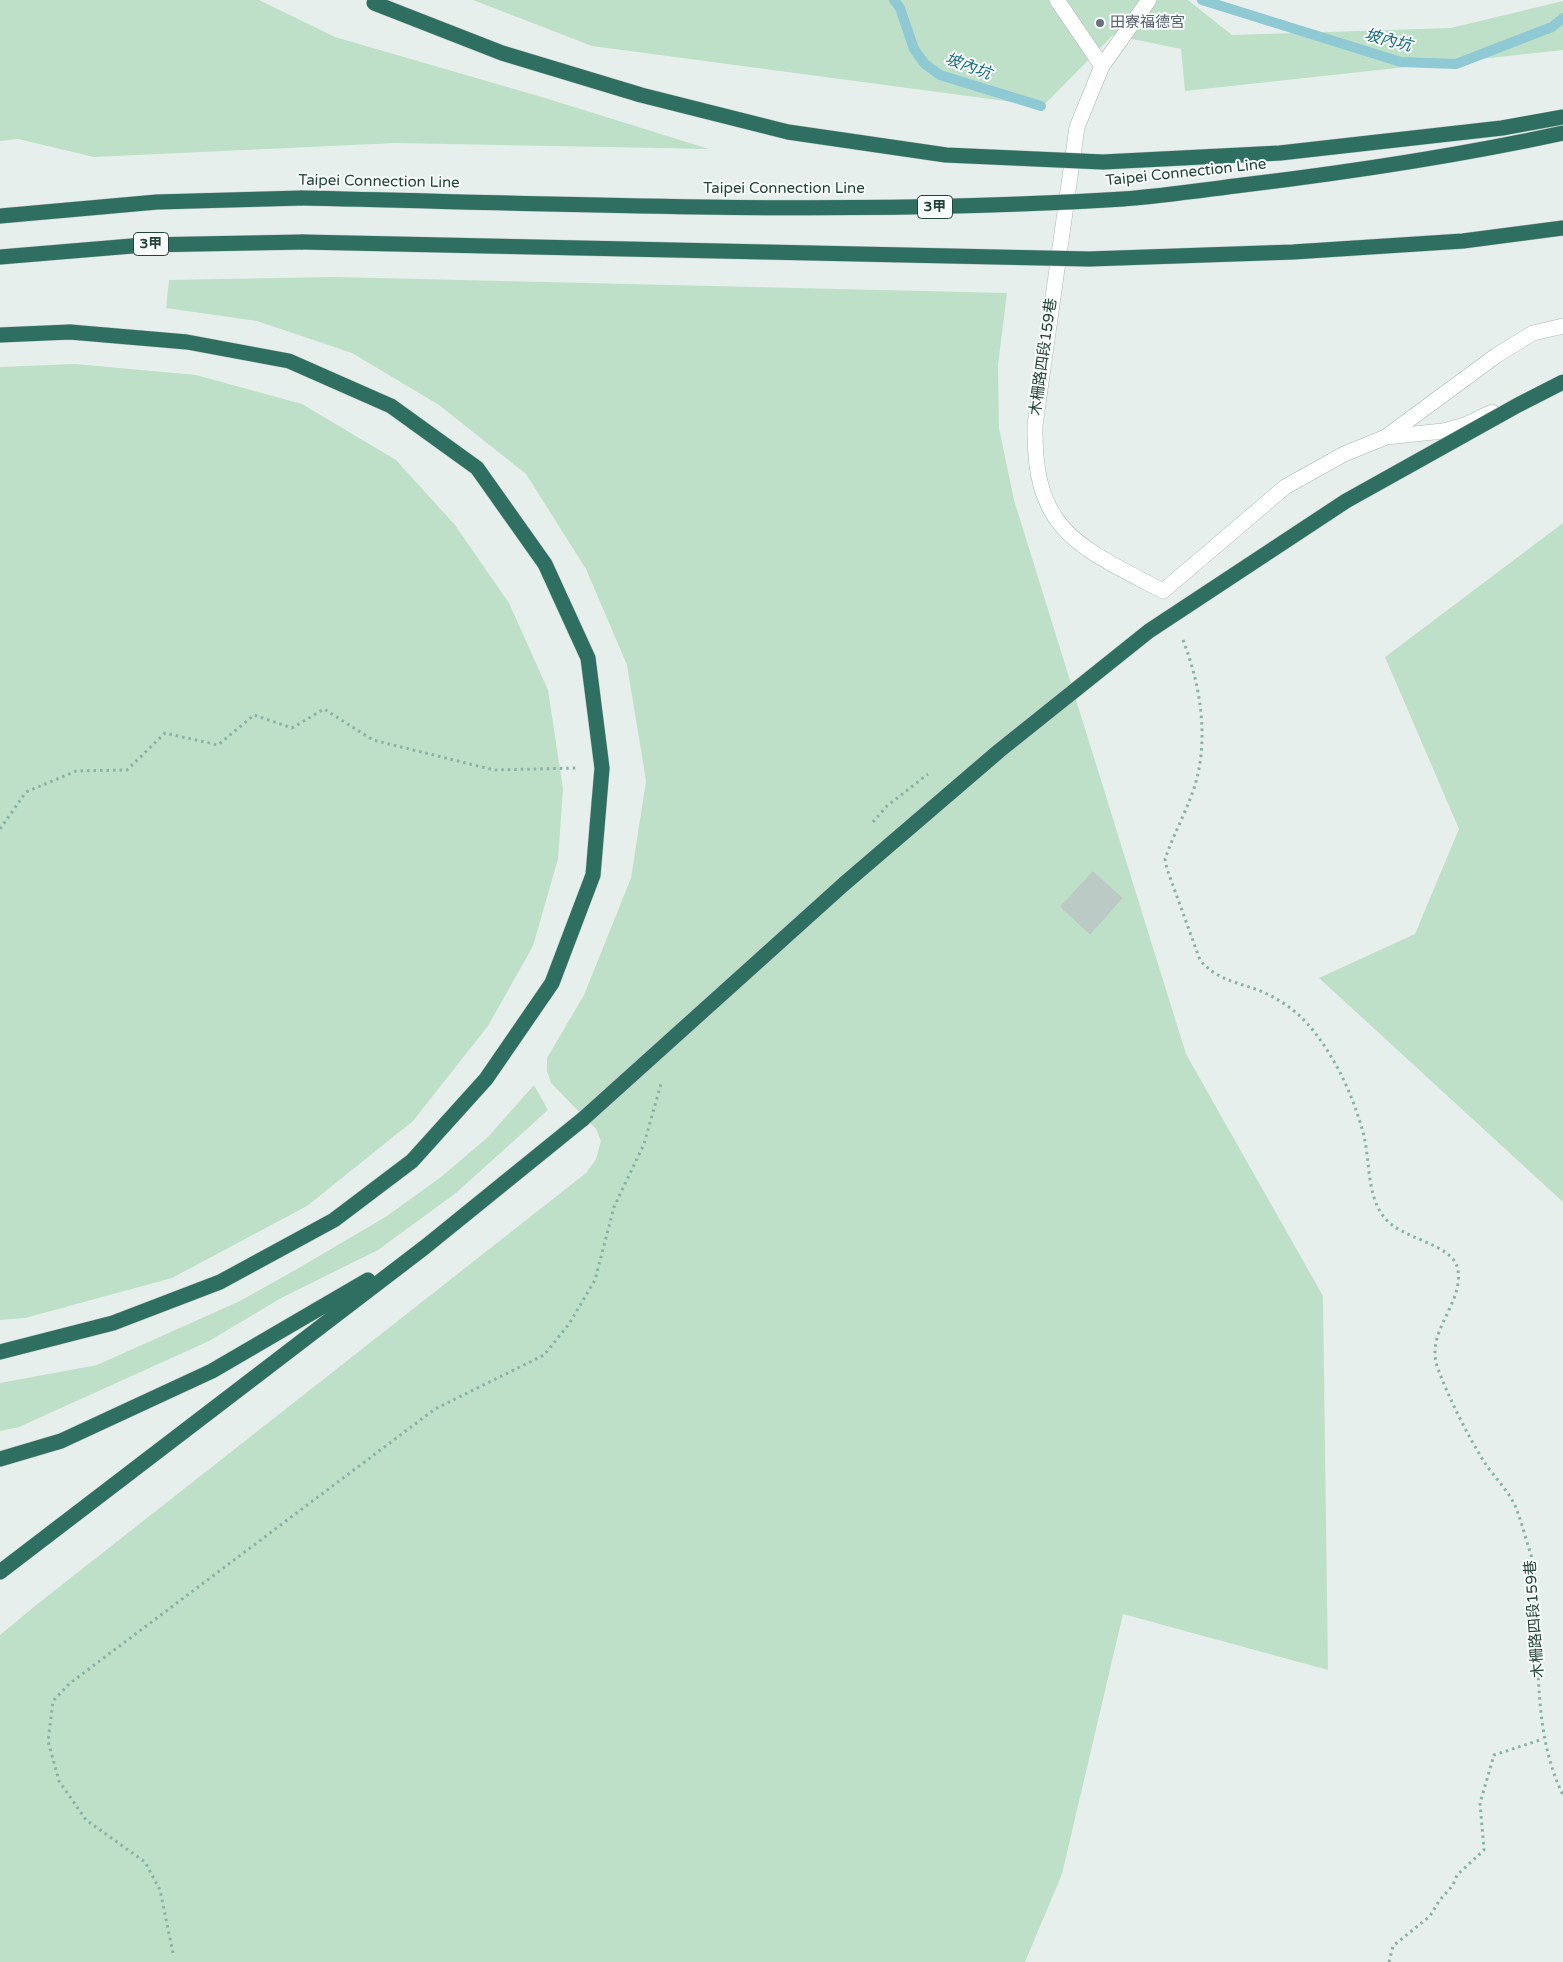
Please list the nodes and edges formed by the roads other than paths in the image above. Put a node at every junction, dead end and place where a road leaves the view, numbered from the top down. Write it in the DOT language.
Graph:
graph roads {
  1 [pos="1057,0"];
  2 [pos="1149,0"];
  3 [pos="370,2"];
  4 [pos="1102,66"];
  5 [pos="1563,117"];
  6 [pos="1563,133"];
  7 [pos="0,216"];
  8 [pos="1563,228"];
  9 [pos="0,258"];
  10 [pos="1563,326"];
  11 [pos="0,334"];
  12 [pos="1563,378"];
  13 [pos="1563,382"];
  14 [pos="1386,437"];
  15 [pos="425,1247"];
  16 [pos="0,1352"];
  17 [pos="0,1459"];
  18 [pos="0,1572"];
  1 -- 4 [label="street"];
  2 -- 4 [label="street, 木柵路四段159巷"];
  3 -- 5 [label="highway, bridge"];
  4 -- 14 [label="street, 木柵路四段159巷"];
  6 -- 7 [label="highway, Taipei Connection Line / 3甲, bridge"];
  8 -- 9 [label="highway, 3甲, bridge"];
  10 -- 14 [label="street"];
  11 -- 16 [label="highway"];
  12 -- 14 [label="street, 木柵路四段159巷"];
  13 -- 15 [label="highway, bridge"];
  15 -- 17 [label="highway"];
  15 -- 18 [label="highway"];
}
